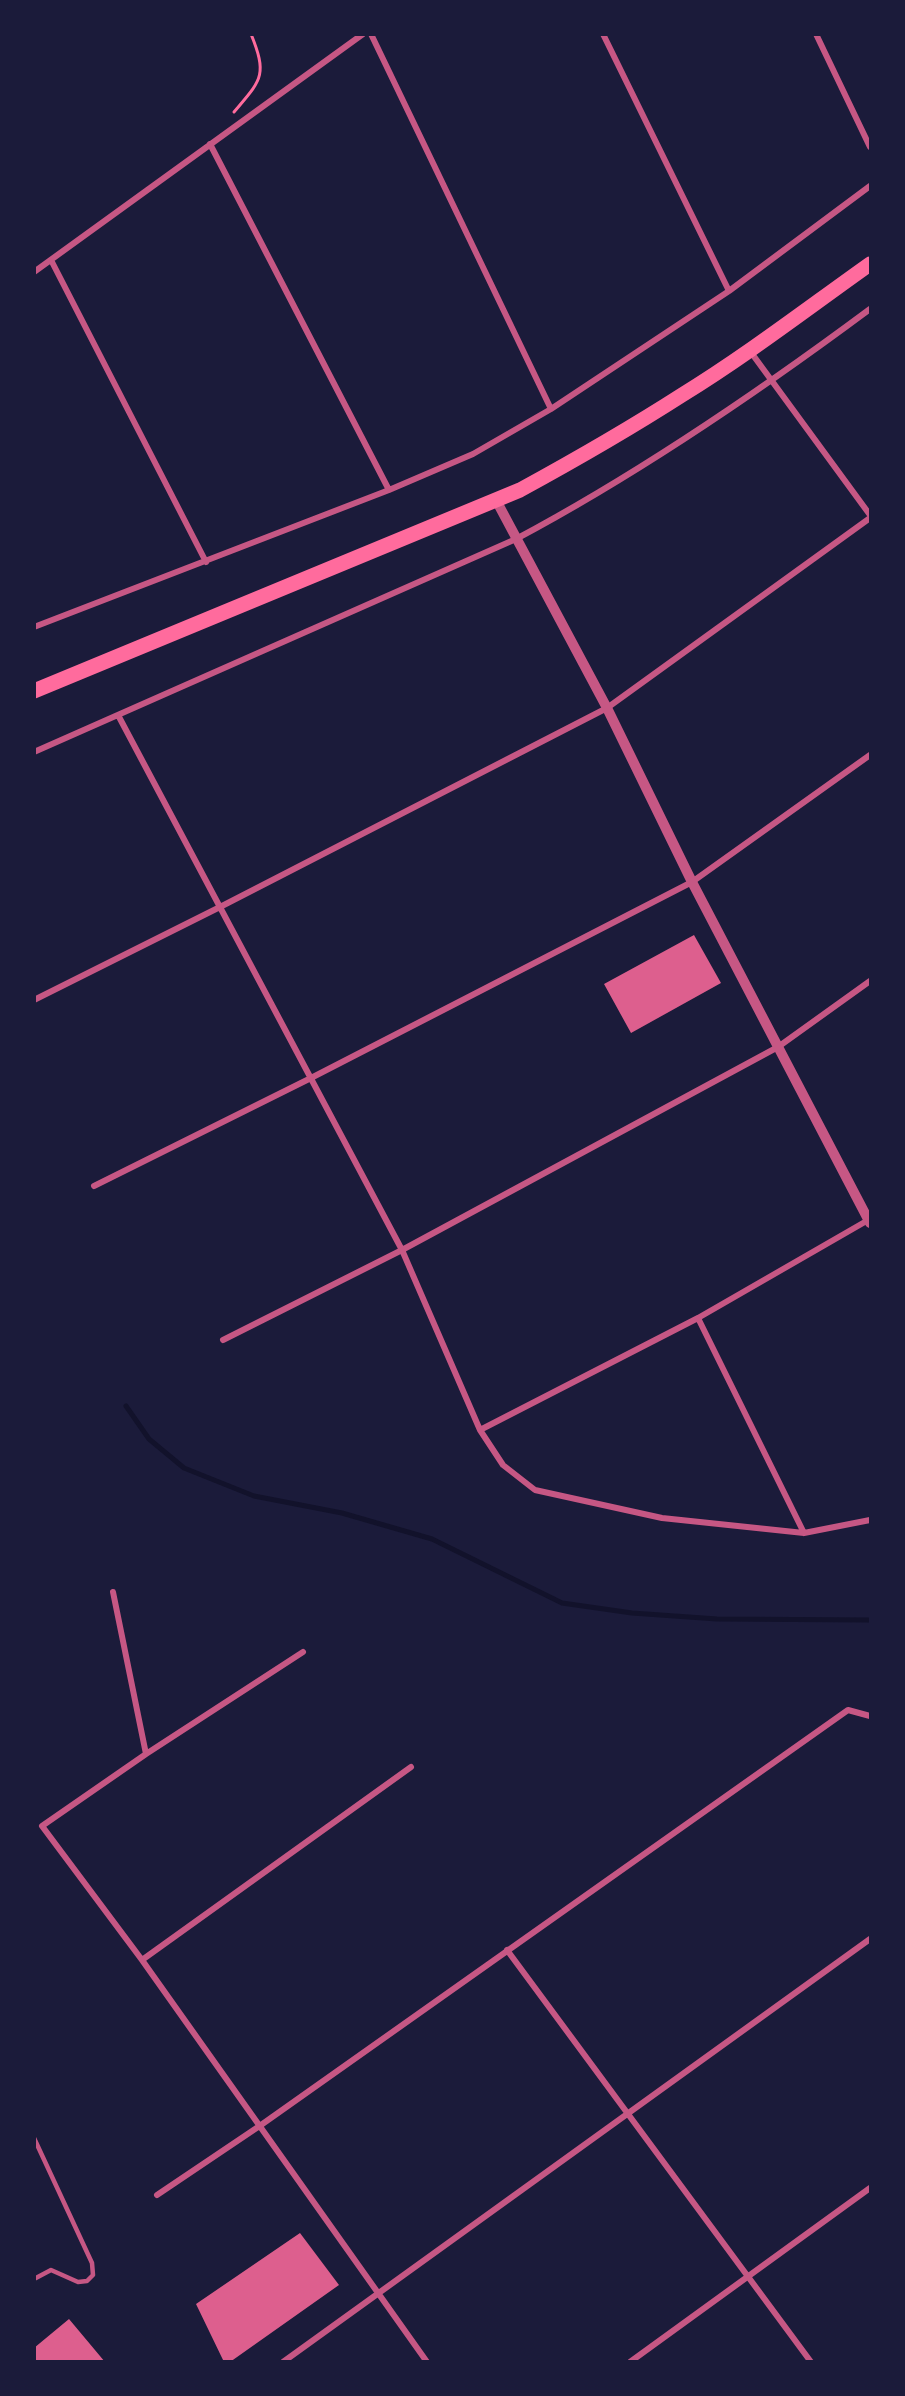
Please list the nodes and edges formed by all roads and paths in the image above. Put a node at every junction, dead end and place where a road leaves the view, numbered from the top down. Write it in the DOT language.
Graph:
graph roads {
  1 [pos="251,34"];
  2 [pos="363,34"];
  3 [pos="371,34"];
  4 [pos="603,34"];
  5 [pos="816,34"];
  6 [pos="234,112"];
  7 [pos="210,144"];
  8 [pos="870,147"];
  9 [pos="870,186"];
  10 [pos="51,260"];
  11 [pos="870,264"];
  12 [pos="34,272"];
  13 [pos="729,291"];
  14 [pos="870,309"];
  15 [pos="750,351"];
  16 [pos="772,381"];
  17 [pos="551,409"];
  18 [pos="389,490"];
  19 [pos="496,500"];
  20 [pos="870,516"];
  21 [pos="516,539"];
  22 [pos="206,562"];
  23 [pos="34,627"];
  24 [pos="34,691"];
  25 [pos="607,708"];
  26 [pos="118,715"];
  27 [pos="34,752"];
  28 [pos="870,755"];
  29 [pos="692,882"];
  30 [pos="220,907"];
  31 [pos="870,981"];
  32 [pos="34,1000"];
  33 [pos="778,1047"];
  34 [pos="311,1078"];
  35 [pos="94,1186"];
  36 [pos="870,1221"];
  37 [pos="402,1250"];
  38 [pos="698,1318"];
  39 [pos="223,1340"];
  40 [pos="480,1430"];
  41 [pos="870,1520"];
  42 [pos="804,1533"];
  43 [pos="113,1592"];
  44 [pos="303,1652"];
  45 [pos="870,1716"];
  46 [pos="146,1754"];
  47 [pos="411,1767"];
  48 [pos="870,1939"];
  49 [pos="507,1950"];
  50 [pos="142,1960"];
  51 [pos="629,2112"];
  52 [pos="261,2125"];
  53 [pos="34,2138"];
  54 [pos="870,2187"];
  55 [pos="157,2195"];
  56 [pos="749,2277"];
  57 [pos="34,2279"];
  58 [pos="378,2293"];
  59 [pos="283,2361"];
  60 [pos="427,2361"];
  61 [pos="630,2361"];
  62 [pos="811,2361"];
  1 -- 6 [label="path"];
  2 -- 7 [label="street"];
  3 -- 17 [label="street"];
  4 -- 13 [label="street"];
  5 -- 8 [label="street"];
  7 -- 10 [label="street"];
  7 -- 18 [label="street"];
  9 -- 13 [label="street"];
  10 -- 12 [label="street"];
  10 -- 22 [label="street"];
  11 -- 15 [label="main road"];
  13 -- 17 [label="street"];
  14 -- 16 [label="street"];
  15 -- 16 [label="street"];
  15 -- 19 [label="main road"];
  16 -- 20 [label="street"];
  16 -- 21 [label="street"];
  17 -- 18 [label="street"];
  18 -- 22 [label="street"];
  19 -- 21 [label="street"];
  19 -- 24 [label="main road"];
  20 -- 25 [label="street"];
  21 -- 25 [label="street"];
  21 -- 26 [label="street"];
  22 -- 23 [label="street"];
  25 -- 29 [label="street"];
  25 -- 30 [label="street"];
  26 -- 27 [label="street"];
  26 -- 30 [label="street"];
  28 -- 29 [label="street"];
  29 -- 33 [label="street"];
  29 -- 34 [label="street"];
  30 -- 32 [label="street"];
  30 -- 34 [label="street"];
  31 -- 33 [label="street"];
  33 -- 36 [label="street"];
  33 -- 37 [label="street"];
  34 -- 35 [label="street"];
  34 -- 37 [label="street"];
  36 -- 38 [label="street"];
  37 -- 39 [label="street"];
  37 -- 40 [label="street"];
  38 -- 40 [label="street"];
  38 -- 42 [label="street"];
  40 -- 42 [label="street"];
  41 -- 42 [label="street"];
  43 -- 46 [label="street"];
  44 -- 46 [label="street"];
  45 -- 49 [label="street"];
  46 -- 50 [label="street"];
  47 -- 50 [label="street"];
  48 -- 51 [label="street"];
  49 -- 51 [label="street"];
  49 -- 52 [label="street"];
  50 -- 52 [label="street"];
  51 -- 56 [label="street"];
  51 -- 58 [label="street"];
  52 -- 55 [label="street"];
  52 -- 58 [label="street"];
  53 -- 57 [label="lane"];
  54 -- 56 [label="street"];
  56 -- 61 [label="street"];
  56 -- 62 [label="street"];
  58 -- 59 [label="street"];
  58 -- 60 [label="street"];
}
